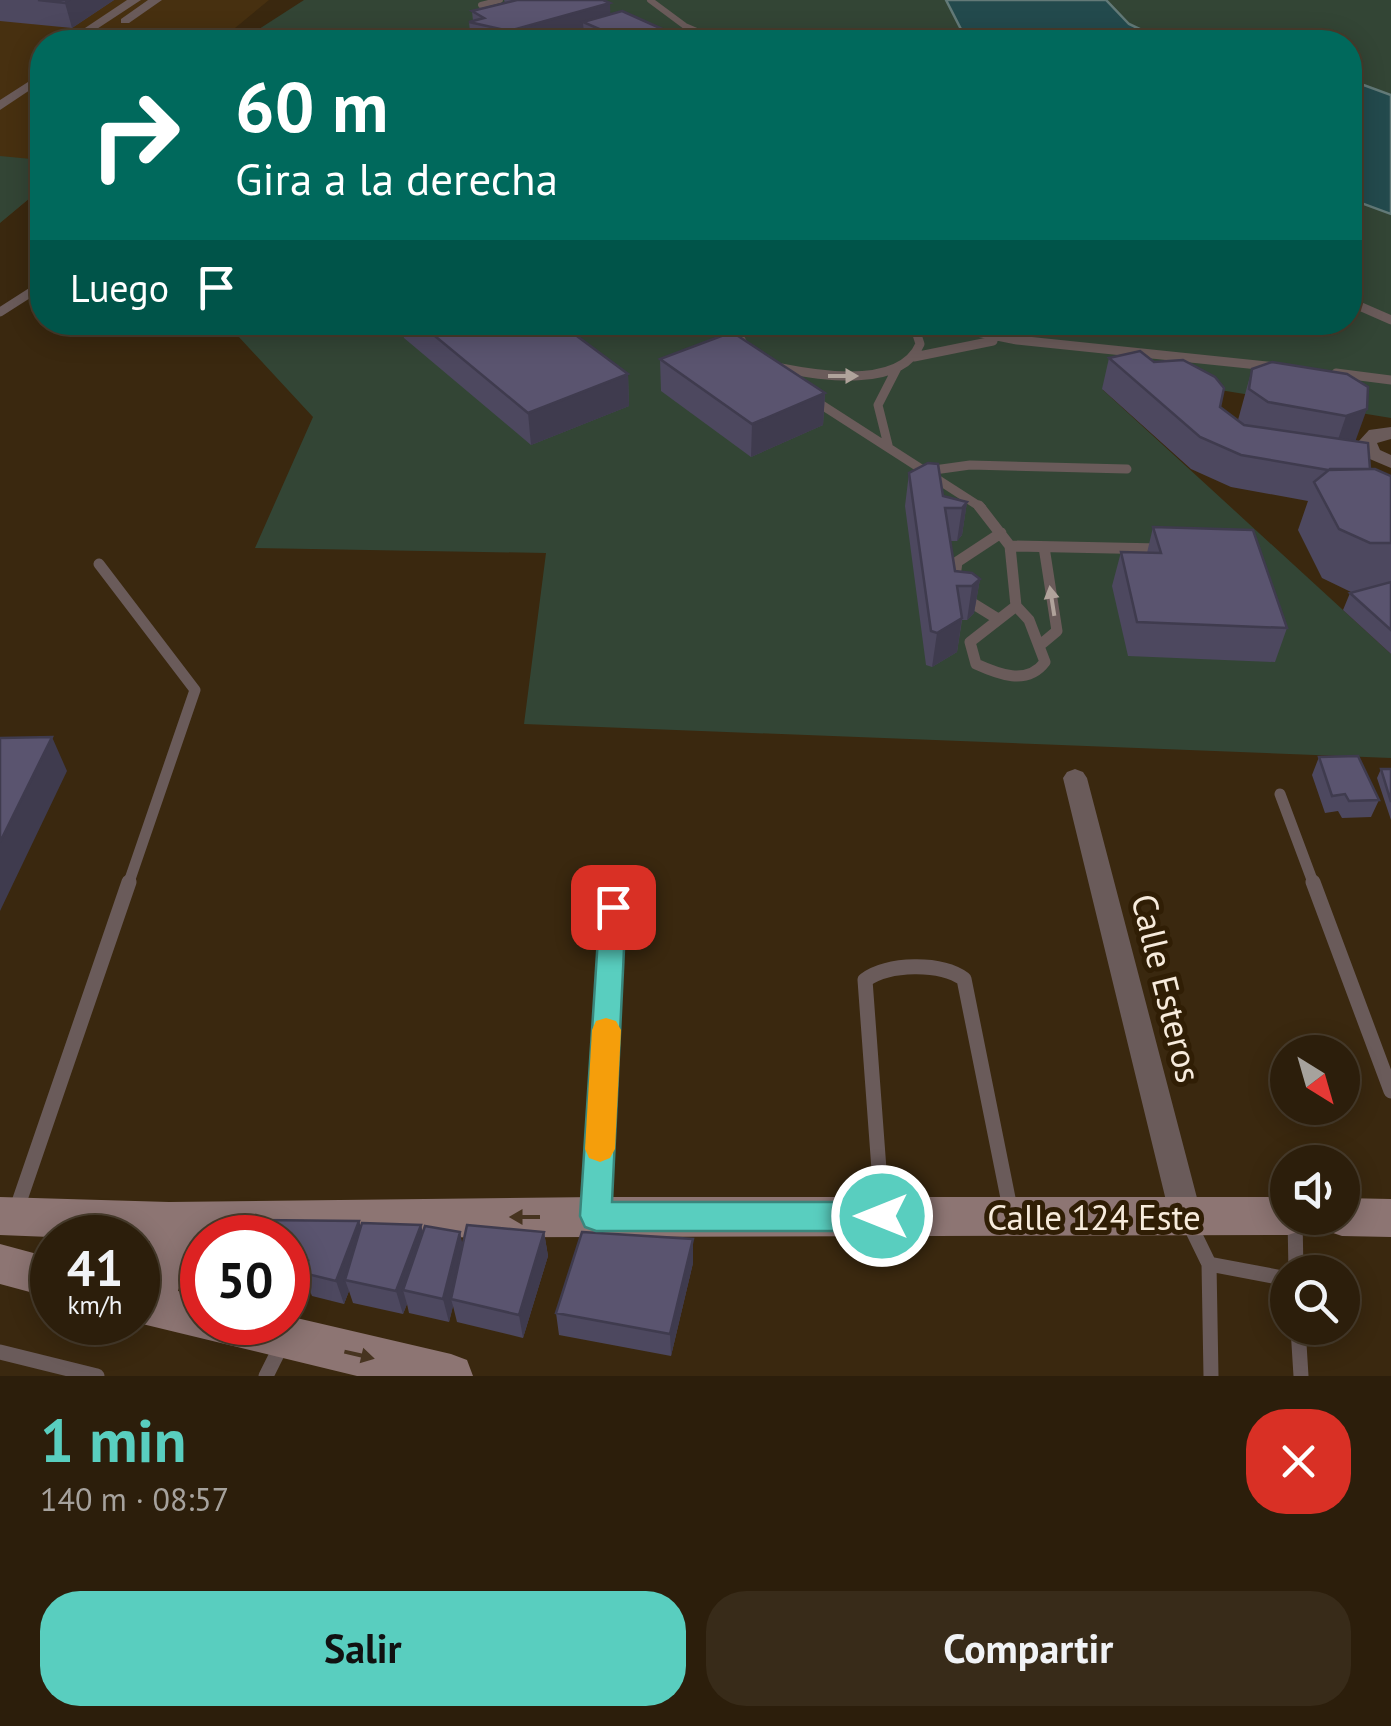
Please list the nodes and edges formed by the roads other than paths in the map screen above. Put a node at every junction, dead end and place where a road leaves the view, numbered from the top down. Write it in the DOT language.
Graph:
graph roads {
  1 [pos="135,0"];
  2 [pos="156,0"];
  3 [pos="500,0"];
  4 [pos="650,0"];
  5 [pos="481,4"];
  6 [pos="89,30"];
  7 [pos="111,30"];
  8 [pos="694,30"];
  9 [pos="30,69"];
  10 [pos="30,85"];
  11 [pos="0,89"];
  12 [pos="0,106"];
  13 [pos="30,293"];
  14 [pos="1362,307"];
  15 [pos="0,312"];
  16 [pos="1391,320"];
  17 [pos="739,335"];
  18 [pos="920,335"];
  19 [pos="993,335"];
  20 [pos="1018,340"];
  21 [pos="914,357"];
  22 [pos="764,360"];
  23 [pos="897,368"];
  24 [pos="1293,368"];
  25 [pos="1332,373"];
  26 [pos="783,380"];
  27 [pos="1391,380"];
  28 [pos="798,390"];
  29 [pos="1391,433"];
  30 [pos="888,444"];
  31 [pos="1386,465"];
  32 [pos="1128,469"];
  33 [pos="927,471"];
  34 [pos="1001,533"];
  35 [pos="1010,546"];
  36 [pos="1044,547"];
  37 [pos="1172,549"];
  38 [pos="99,564"];
  39 [pos="1016,606"];
  40 [pos="998,619"];
  41 [pos="1039,646"];
  42 [pos="1075,778"];
  43 [pos="1280,794"];
  44 [pos="613,907"];
  45 [pos="1391,1091"];
  46 [pos="7,1216"];
  47 [pos="596,1216"];
  48 [pos="882,1216"];
  49 [pos="1012,1217"];
  50 [pos="1186,1217"];
  51 [pos="1270,1217"];
  52 [pos="1360,1217"];
  53 [pos="1391,1218"];
  54 [pos="169,1222"];
  55 [pos="180,1223"];
  56 [pos="310,1226"];
  57 [pos="1208,1264"];
  58 [pos="1,1265"];
  59 [pos="30,1272"];
  60 [pos="1270,1276"];
  61 [pos="160,1277"];
  62 [pos="1299,1345"];
  63 [pos="0,1352"];
  64 [pos="275,1357"];
  65 [pos="97,1376"];
  66 [pos="451,1376"];
  67 [pos="1211,1376"];
  68 [pos="1301,1376"];
  1 -- 6 [label="street"];
  2 -- 7 [label="street"];
  3 -- 5 [label="lane"];
  4 -- 8 [label="lane"];
  9 -- 11 [label="street"];
  10 -- 12 [label="street"];
  13 -- 15 [label="lane"];
  14 -- 16 [label="lane"];
  17 -- 22 [label="lane"];
  18 -- 21 [label="lane"];
  19 -- 20 [label="lane"];
  20 -- 21 [label="lane"];
  20 -- 24 [label="lane"];
  21 -- 23 [label="lane"];
  22 -- 23 [label="lane, one-way"];
  22 -- 26 [label="lane"];
  23 -- 30 [label="lane"];
  25 -- 27 [label="lane"];
  28 -- 30 [label="lane"];
  29 -- 31 [label="street"];
  30 -- 33 [label="lane"];
  32 -- 33 [label="lane"];
  33 -- 34 [label="lane"];
  34 -- 35 [label="lane"];
  34 -- 40 [label="lane"];
  35 -- 36 [label="lane"];
  35 -- 39 [label="lane"];
  36 -- 37 [label="lane"];
  41 -- 36 [label="lane, one-way"];
  38 -- 46 [label="lane"];
  39 -- 40 [label="lane"];
  39 -- 41 [label="lane"];
  40 -- 41 [label="lane"];
  42 -- 50 [label="street, Calle Esteros"];
  43 -- 45 [label="lane"];
  44 -- 47 [label="street"];
  46 -- 54 [label="main road, Calle 124 Este"];
  47 -- 48 [label="main road, Calle 124 Este"];
  47 -- 56 [label="main road, Calle 124 Este, one-way"];
  48 -- 49 [label="main road, Calle 124 Este"];
  48 -- 49 [label="lane"];
  49 -- 50 [label="main road, Calle 124 Este"];
  50 -- 51 [label="main road, Calle 124 Este"];
  50 -- 57 [label="lane"];
  52 -- 53 [label="main road"];
  54 -- 55 [label="main road, Calle 124 Este"];
  54 -- 61 [label="main road"];
  57 -- 60 [label="lane"];
  57 -- 67 [label="lane"];
  58 -- 59 [label="main road"];
  62 -- 68 [label="lane"];
  63 -- 65 [label="lane"];
  64 -- 66 [label="main road, one-way"];
}
